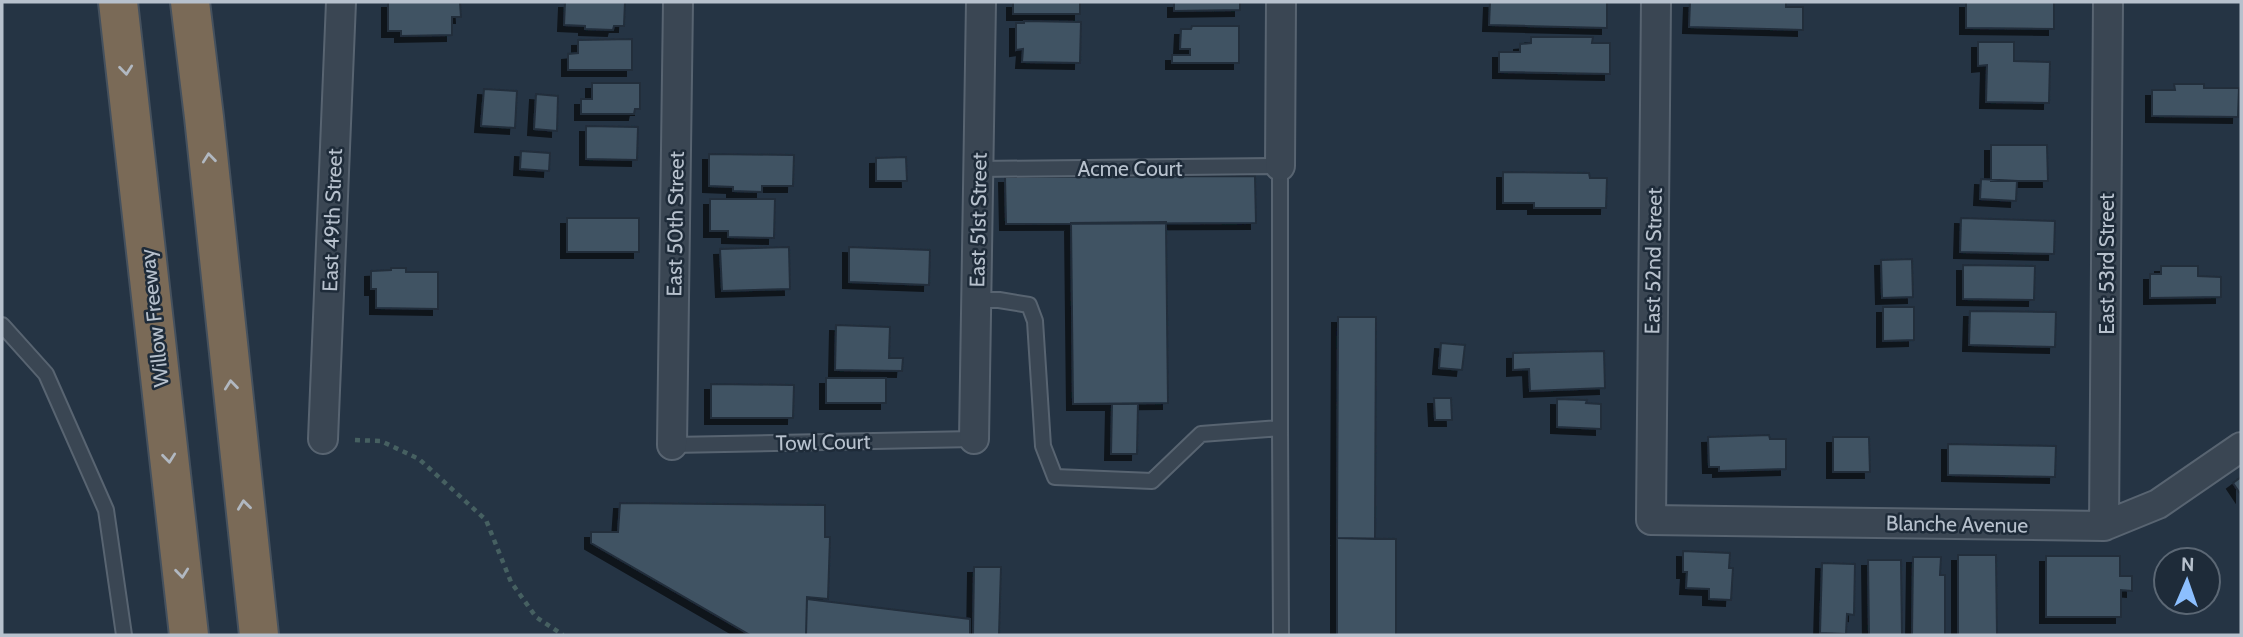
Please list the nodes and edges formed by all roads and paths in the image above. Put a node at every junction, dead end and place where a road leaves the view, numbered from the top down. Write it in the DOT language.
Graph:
graph roads {
  1 [pos="118,2"];
  2 [pos="190,2"];
  3 [pos="341,2"];
  4 [pos="678,2"];
  5 [pos="981,2"];
  6 [pos="1281,2"];
  7 [pos="1656,2"];
  8 [pos="2108,2"];
  9 [pos="1280,166"];
  10 [pos="979,169"];
  11 [pos="976,300"];
  12 [pos="2,326"];
  13 [pos="1280,428"];
  14 [pos="323,439"];
  15 [pos="974,439"];
  16 [pos="355,440"];
  17 [pos="672,445"];
  18 [pos="2241,447"];
  19 [pos="1651,520"];
  20 [pos="2105,526"];
  21 [pos="124,635"];
  22 [pos="189,635"];
  23 [pos="259,635"];
  24 [pos="563,635"];
  25 [pos="1280,635"];
  1 -- 22 [label="highway, Willow Freeway, one-way"];
  23 -- 2 [label="highway, one-way"];
  3 -- 14 [label="street, East 49th Street"];
  4 -- 17 [label="street, East 50th Street"];
  5 -- 10 [label="street, East 51st Street"];
  6 -- 9 [label="street"];
  7 -- 19 [label="street, East 52nd Street"];
  8 -- 20 [label="street, East 53rd Street"];
  9 -- 10 [label="lane, Acme Court"];
  9 -- 13 [label="lane"];
  10 -- 11 [label="street, East 51st Street"];
  11 -- 13 [label="lane"];
  11 -- 15 [label="street, East 51st Street"];
  12 -- 21 [label="lane"];
  13 -- 25 [label="lane"];
  15 -- 17 [label="lane, Towl Court"];
  16 -- 24 [label="path"];
  18 -- 20 [label="street, Blanche Avenue"];
  19 -- 20 [label="street, Blanche Avenue"];
}
